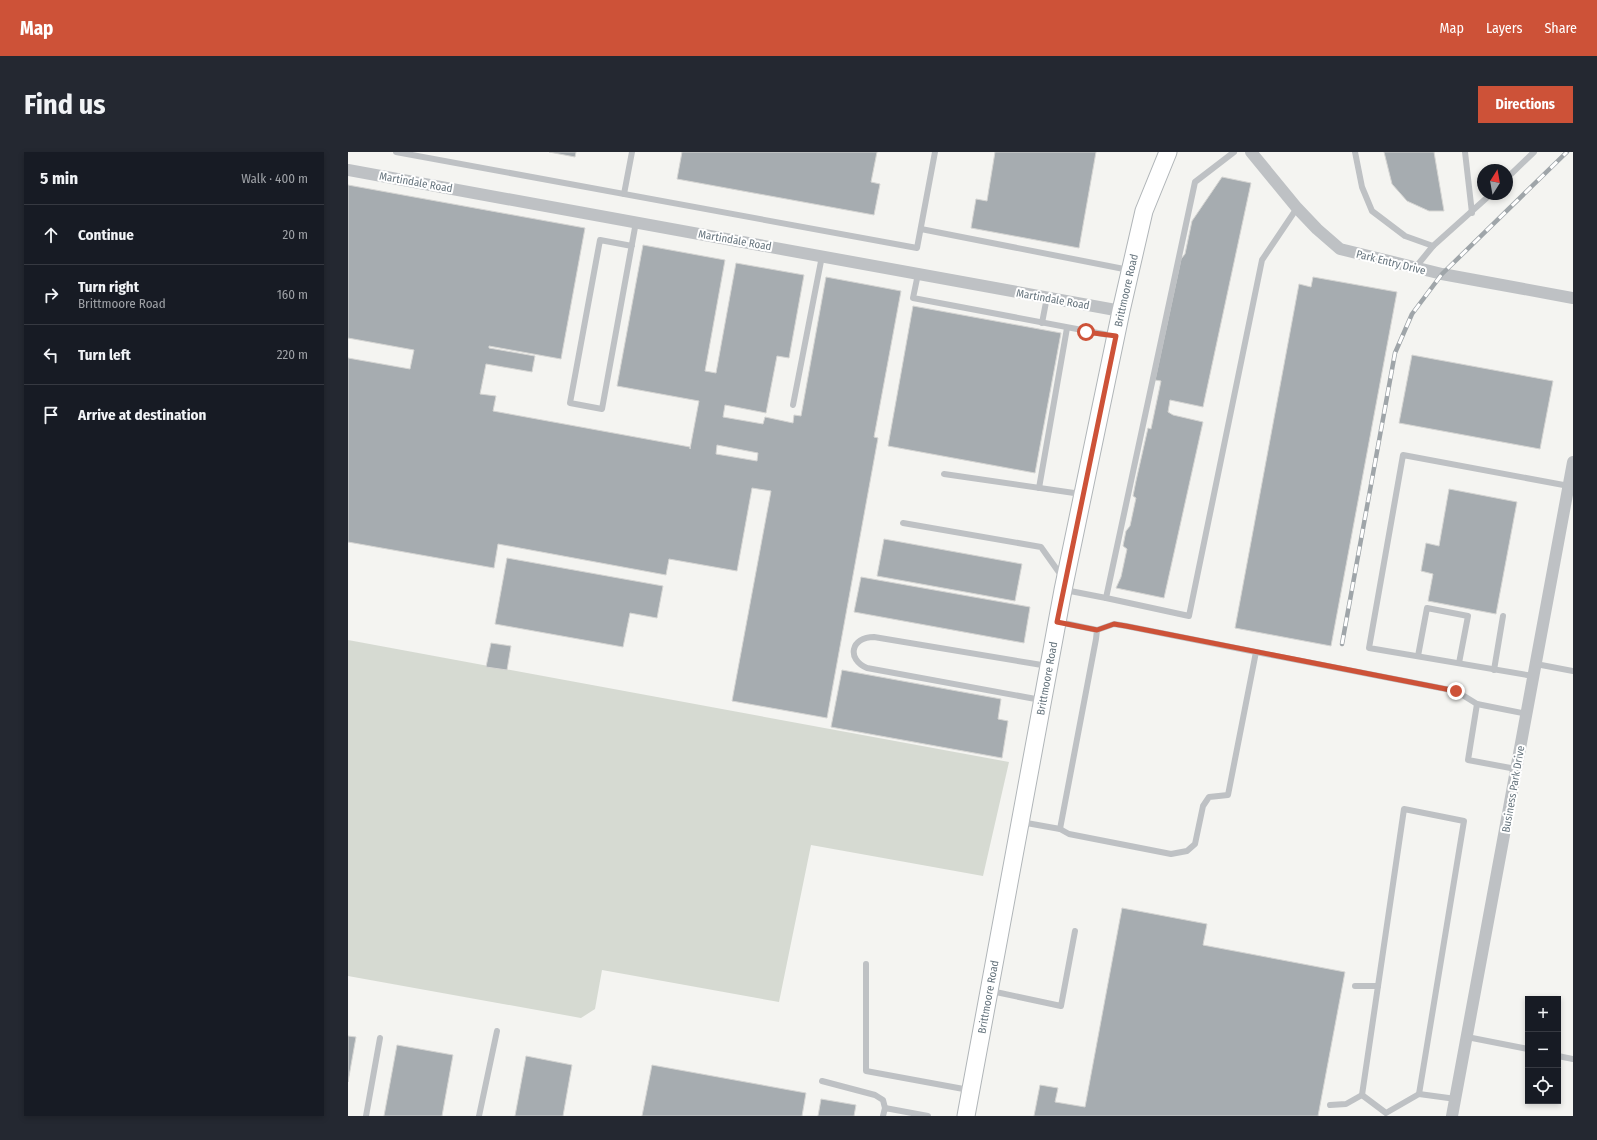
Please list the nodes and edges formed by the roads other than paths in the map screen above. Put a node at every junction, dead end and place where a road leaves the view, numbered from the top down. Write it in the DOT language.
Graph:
graph roads {
  1 [pos="396,152"];
  2 [pos="632,152"];
  3 [pos="935,152"];
  4 [pos="1168,152"];
  5 [pos="1234,152"];
  6 [pos="1250,152"];
  7 [pos="1354,152"];
  8 [pos="1465,152"];
  9 [pos="1534,152"];
  10 [pos="348,170"];
  11 [pos="1513,172"];
  12 [pos="624,194"];
  13 [pos="1485,200"];
  14 [pos="1297,208"];
  15 [pos="1472,213"];
  16 [pos="636,222"];
  17 [pos="921,229"];
  18 [pos="632,246"];
  19 [pos="1433,246"];
  20 [pos="822,256"];
  21 [pos="1415,268"];
  22 [pos="1130,270"];
  23 [pos="918,274"];
  24 [pos="1047,297"];
  25 [pos="1573,298"];
  26 [pos="1121,311"];
  27 [pos="1042,323"];
  28 [pos="1067,328"];
  29 [pos="1116,336"];
  30 [pos="792,405"];
  31 [pos="1573,462"];
  32 [pos="944,474"];
  33 [pos="1569,486"];
  34 [pos="1040,488"];
  35 [pos="1083,494"];
  36 [pos="903,523"];
  37 [pos="1064,585"];
  38 [pos="1106,598"];
  39 [pos="1503,616"];
  40 [pos="1057,622"];
  41 [pos="1097,630"];
  42 [pos="1256,652"];
  43 [pos="1418,656"];
  44 [pos="1459,664"];
  45 [pos="1536,664"];
  46 [pos="1049,666"];
  47 [pos="1494,670"];
  48 [pos="1573,671"];
  49 [pos="1534,676"];
  50 [pos="1042,701"];
  51 [pos="1477,704"];
  52 [pos="1527,714"];
  53 [pos="1516,769"];
  54 [pos="1020,822"];
  55 [pos="1060,829"];
  56 [pos="1075,931"];
  57 [pos="866,964"];
  58 [pos="1355,986"];
  59 [pos="1378,986"];
  60 [pos="989,990"];
  61 [pos="497,1031"];
  62 [pos="1467,1037"];
  63 [pos="380,1038"];
  64 [pos="1525,1048"];
  65 [pos="1561,1057"];
  66 [pos="1573,1059"];
  67 [pos="822,1081"];
  68 [pos="971,1090"];
  69 [pos="1419,1094"];
  70 [pos="1362,1095"];
  71 [pos="1456,1099"];
  72 [pos="1330,1105"];
  73 [pos="885,1108"];
  74 [pos="366,1116"];
  75 [pos="479,1116"];
  76 [pos="883,1116"];
  77 [pos="928,1116"];
  78 [pos="966,1116"];
  79 [pos="1452,1116"];
  1 -- 12 [label="lane"];
  2 -- 12 [label="lane"];
  3 -- 17 [label="lane"];
  4 -- 22 [label="main road, Brittmoore Road"];
  5 -- 38 [label="lane"];
  6 -- 14 [label="street, Park Entry Drive"];
  7 -- 19 [label="lane"];
  8 -- 15 [label="lane"];
  9 -- 11 [label="lane"];
  10 -- 16 [label="street, Martindale Road"];
  12 -- 17 [label="lane"];
  13 -- 15 [label="lane"];
  14 -- 21 [label="street, Park Entry Drive"];
  14 -- 38 [label="lane"];
  15 -- 19 [label="lane"];
  16 -- 18 [label="lane"];
  16 -- 20 [label="street, Martindale Road"];
  17 -- 22 [label="lane"];
  18 -- 18 [label="lane"];
  19 -- 21 [label="lane"];
  20 -- 23 [label="street, Martindale Road"];
  20 -- 30 [label="lane"];
  21 -- 25 [label="street, Park Entry Drive"];
  22 -- 26 [label="main road, Brittmoore Road"];
  23 -- 24 [label="street, Martindale Road"];
  23 -- 27 [label="lane"];
  24 -- 26 [label="street, Martindale Road"];
  24 -- 27 [label="lane"];
  26 -- 29 [label="main road, Brittmoore Road"];
  27 -- 28 [label="lane"];
  28 -- 29 [label="lane"];
  28 -- 34 [label="lane"];
  29 -- 35 [label="main road, Brittmoore Road"];
  31 -- 33 [label="street, Business Park Drive"];
  32 -- 34 [label="lane"];
  33 -- 43 [label="lane"];
  33 -- 45 [label="street, Business Park Drive"];
  34 -- 35 [label="lane"];
  35 -- 37 [label="main road, Brittmoore Road"];
  36 -- 37 [label="lane"];
  37 -- 38 [label="lane"];
  37 -- 40 [label="main road, Brittmoore Road"];
  39 -- 47 [label="lane"];
  40 -- 41 [label="lane"];
  40 -- 46 [label="main road, Brittmoore Road"];
  41 -- 42 [label="lane"];
  41 -- 55 [label="lane"];
  42 -- 51 [label="lane"];
  42 -- 55 [label="lane"];
  43 -- 44 [label="lane"];
  43 -- 44 [label="lane"];
  44 -- 47 [label="lane"];
  45 -- 48 [label="lane"];
  45 -- 49 [label="street, Business Park Drive"];
  46 -- 50 [label="main road, Brittmoore Road"];
  46 -- 50 [label="lane"];
  47 -- 49 [label="lane"];
  49 -- 52 [label="street, Business Park Drive"];
  50 -- 54 [label="main road, Brittmoore Road"];
  51 -- 52 [label="lane"];
  51 -- 53 [label="lane"];
  52 -- 53 [label="street, Business Park Drive"];
  53 -- 62 [label="street, Business Park Drive"];
  54 -- 55 [label="lane"];
  54 -- 60 [label="main road, Brittmoore Road"];
  56 -- 60 [label="lane"];
  57 -- 68 [label="lane"];
  58 -- 59 [label="lane"];
  59 -- 69 [label="lane"];
  59 -- 70 [label="lane"];
  60 -- 68 [label="main road, Brittmoore Road"];
  61 -- 75 [label="lane"];
  62 -- 64 [label="lane"];
  62 -- 71 [label="street, Business Park Drive"];
  63 -- 74 [label="lane"];
  65 -- 66 [label="lane"];
  67 -- 73 [label="lane"];
  68 -- 78 [label="main road, Brittmoore Road"];
  69 -- 70 [label="lane"];
  69 -- 71 [label="lane"];
  70 -- 72 [label="lane"];
  71 -- 79 [label="street, Business Park Drive"];
  73 -- 76 [label="lane"];
  73 -- 77 [label="lane"];
}
